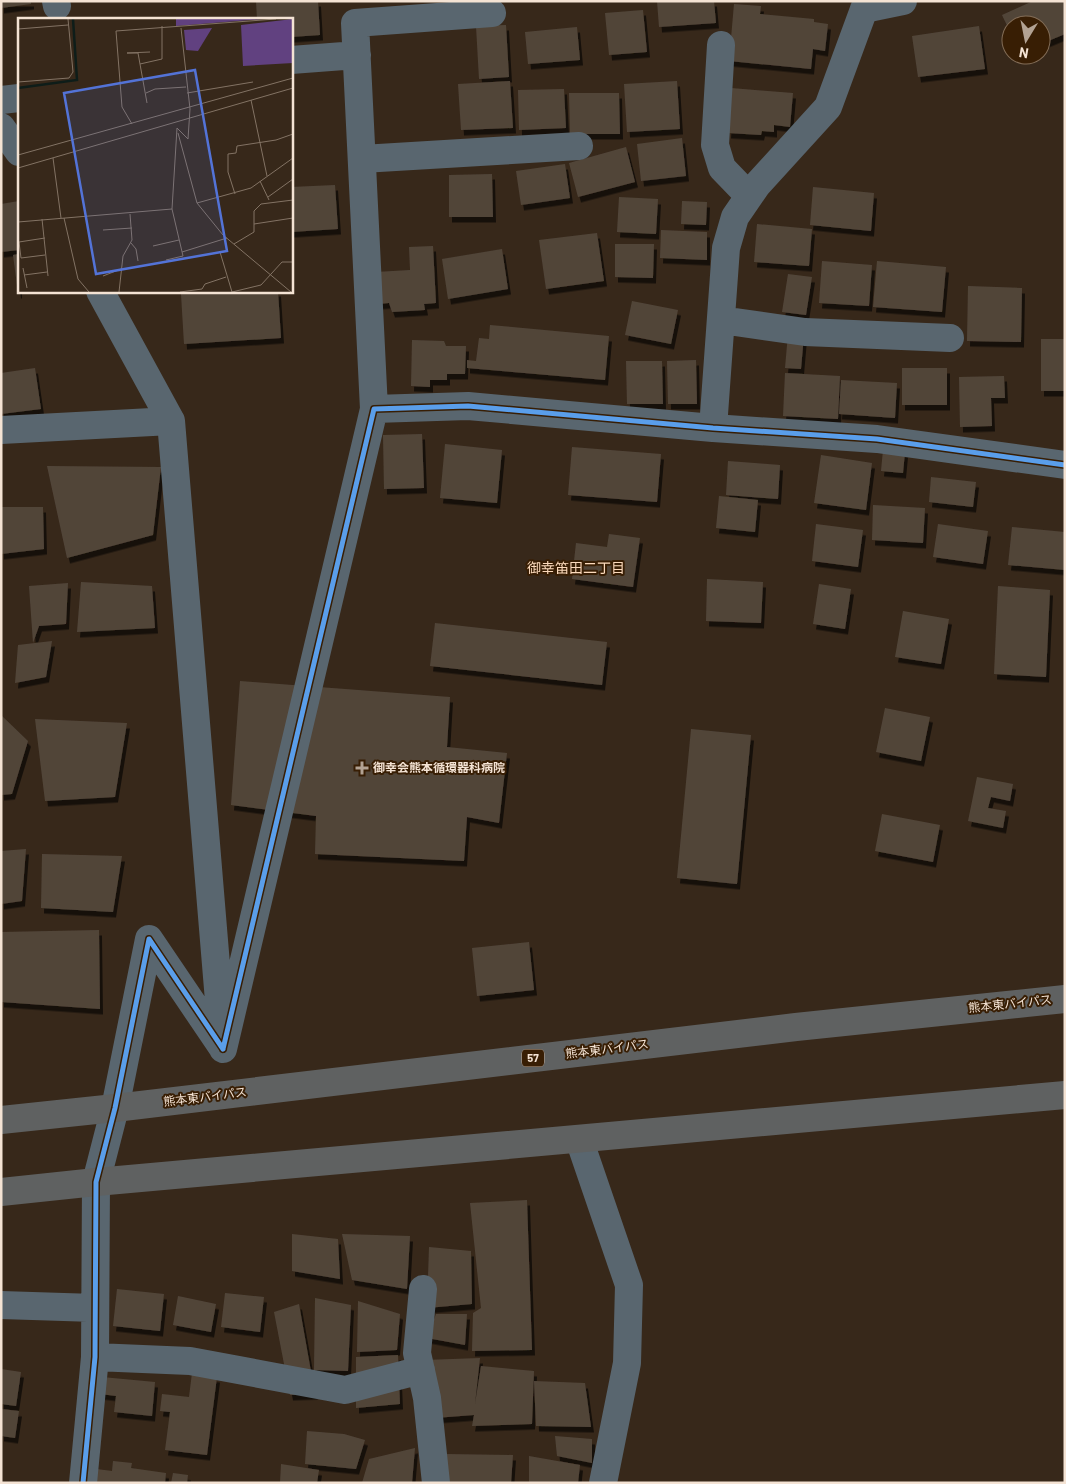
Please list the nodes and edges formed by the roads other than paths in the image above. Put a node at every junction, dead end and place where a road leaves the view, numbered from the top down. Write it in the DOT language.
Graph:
graph roads {
  1 [pos="903,1"];
  2 [pos="866,5"];
  3 [pos="492,13"];
  4 [pos="721,45"];
  5 [pos="357,55"];
  6 [pos="292,60"];
  7 [pos="18,98"];
  8 [pos="1,100"];
  9 [pos="1,127"];
  10 [pos="578,146"];
  11 [pos="18,151"];
  12 [pos="362,159"];
  13 [pos="749,196"];
  14 [pos="101,292"];
  15 [pos="721,320"];
  16 [pos="950,338"];
  17 [pos="374,410"];
  18 [pos="171,422"];
  19 [pos="713,428"];
  20 [pos="1,430"];
  21 [pos="1065,465"];
  22 [pos="1065,999"];
  23 [pos="223,1049"];
  24 [pos="1065,1095"];
  25 [pos="115,1108"];
  26 [pos="1,1120"];
  27 [pos="579,1139"];
  28 [pos="96,1182"];
  29 [pos="1,1192"];
  30 [pos="423,1289"];
  31 [pos="1,1305"];
  32 [pos="95,1308"];
  33 [pos="95,1357"];
  34 [pos="421,1370"];
  35 [pos="83,1483"];
  36 [pos="436,1483"];
  37 [pos="603,1483"];
  1 -- 2 [label="street"];
  2 -- 13 [label="street"];
  3 -- 5 [label="street"];
  4 -- 13 [label="street"];
  5 -- 6 [label="street"];
  5 -- 12 [label="street"];
  7 -- 8 [label="street"];
  9 -- 11 [label="street"];
  10 -- 12 [label="street"];
  12 -- 17 [label="street"];
  13 -- 15 [label="street"];
  14 -- 18 [label="street"];
  15 -- 16 [label="street"];
  15 -- 19 [label="street"];
  17 -- 19 [label="street"];
  17 -- 23 [label="street"];
  18 -- 20 [label="street"];
  18 -- 23 [label="street"];
  19 -- 21 [label="street"];
  22 -- 25 [label="highway, 熊本東バイパス / 57"];
  23 -- 25 [label="street"];
  24 -- 27 [label="highway"];
  25 -- 26 [label="highway, 熊本東バイパス / 57"];
  25 -- 28 [label="street"];
  27 -- 28 [label="highway"];
  27 -- 37 [label="street"];
  28 -- 29 [label="highway"];
  28 -- 32 [label="street"];
  30 -- 34 [label="street"];
  31 -- 32 [label="street"];
  32 -- 33 [label="street"];
  33 -- 34 [label="street"];
  33 -- 35 [label="street"];
  34 -- 36 [label="street"];
}
